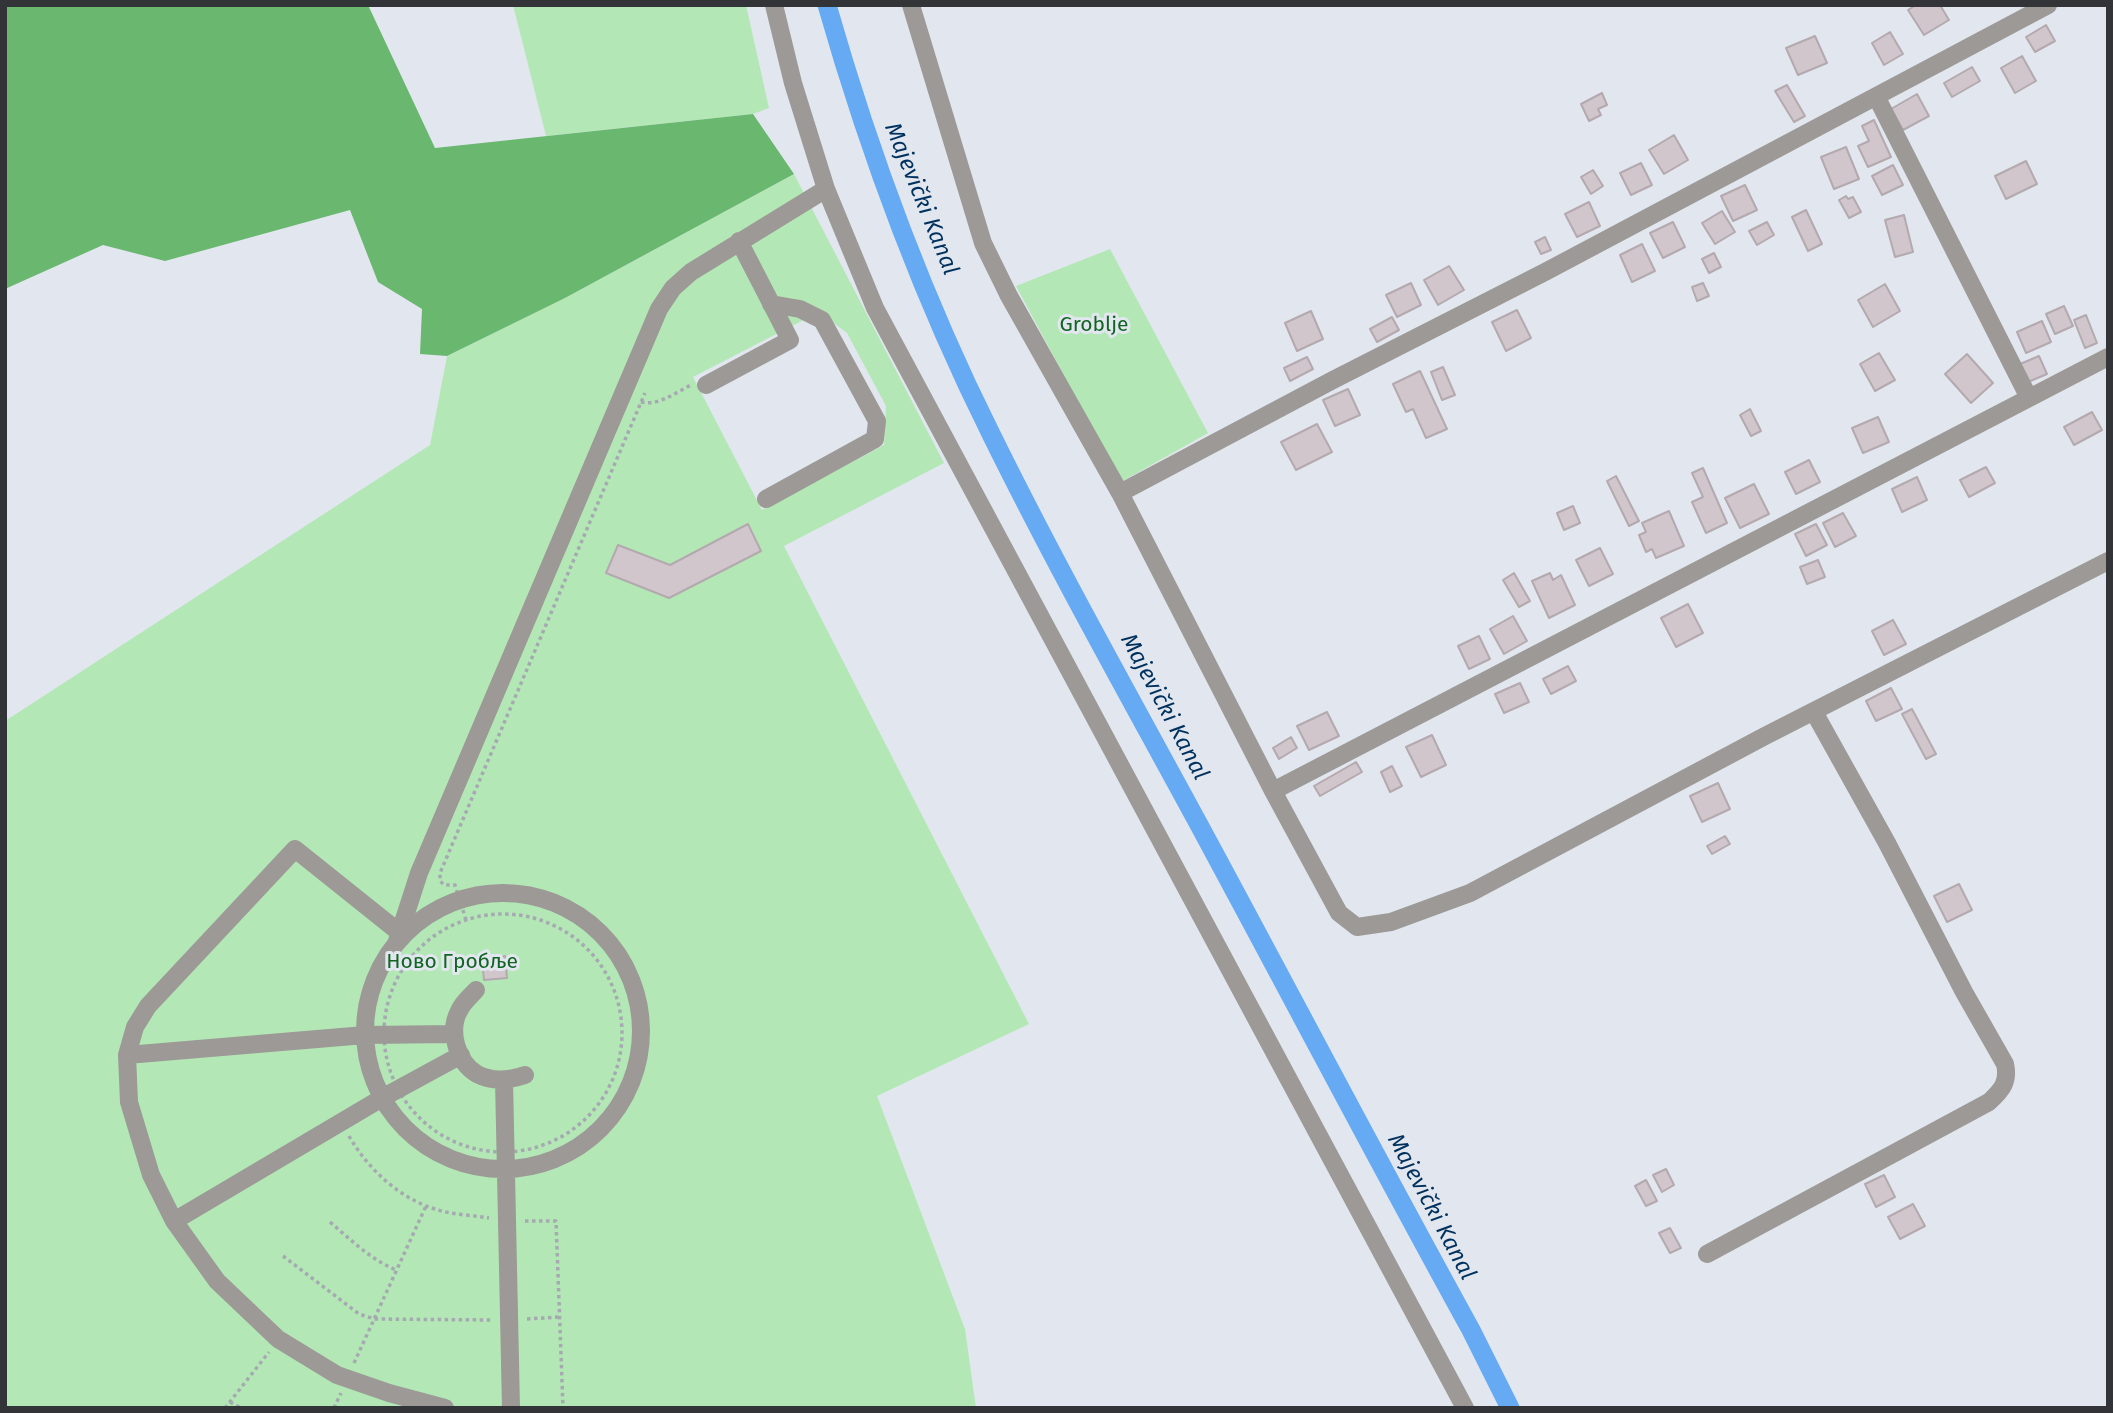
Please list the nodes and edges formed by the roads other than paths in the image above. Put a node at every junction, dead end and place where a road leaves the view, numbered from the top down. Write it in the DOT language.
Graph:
graph roads {
  1 [pos="774,5"];
  2 [pos="911,5"];
  3 [pos="2048,5"];
  4 [pos="1877,98"];
  5 [pos="826,189"];
  6 [pos="740,241"];
  7 [pos="771,304"];
  8 [pos="2108,357"];
  9 [pos="706,385"];
  10 [pos="2029,398"];
  11 [pos="1120,493"];
  12 [pos="766,499"];
  13 [pos="2108,561"];
  14 [pos="1814,712"];
  15 [pos="1273,791"];
  16 [pos="398,939"];
  17 [pos="477,990"];
  18 [pos="454,1034"];
  19 [pos="365,1035"];
  20 [pos="127,1055"];
  21 [pos="461,1055"];
  22 [pos="525,1075"];
  23 [pos="504,1080"];
  24 [pos="390,1094"];
  25 [pos="507,1161"];
  26 [pos="174,1221"];
  27 [pos="1707,1254"];
  28 [pos="445,1408"];
  29 [pos="510,1408"];
  30 [pos="1465,1408"];
  1 -- 5 [label="street"];
  2 -- 11 [label="street"];
  3 -- 4 [label="street"];
  4 -- 10 [label="street"];
  4 -- 11 [label="street"];
  5 -- 6 [label="street"];
  5 -- 30 [label="street"];
  6 -- 7 [label="street"];
  6 -- 16 [label="street"];
  7 -- 9 [label="street"];
  7 -- 12 [label="street"];
  8 -- 10 [label="street"];
  10 -- 15 [label="street"];
  11 -- 15 [label="street"];
  13 -- 14 [label="street"];
  14 -- 15 [label="street"];
  14 -- 27 [label="street"];
  16 -- 19 [label="street"];
  16 -- 20 [label="street"];
  16 -- 25 [label="street"];
  17 -- 18 [label="street"];
  18 -- 19 [label="street"];
  18 -- 21 [label="street"];
  19 -- 20 [label="street"];
  19 -- 24 [label="street"];
  20 -- 26 [label="street"];
  21 -- 23 [label="street"];
  21 -- 24 [label="street"];
  22 -- 23 [label="street"];
  23 -- 25 [label="street"];
  24 -- 25 [label="street"];
  24 -- 26 [label="street"];
  25 -- 29 [label="street"];
  26 -- 28 [label="street"];
}
